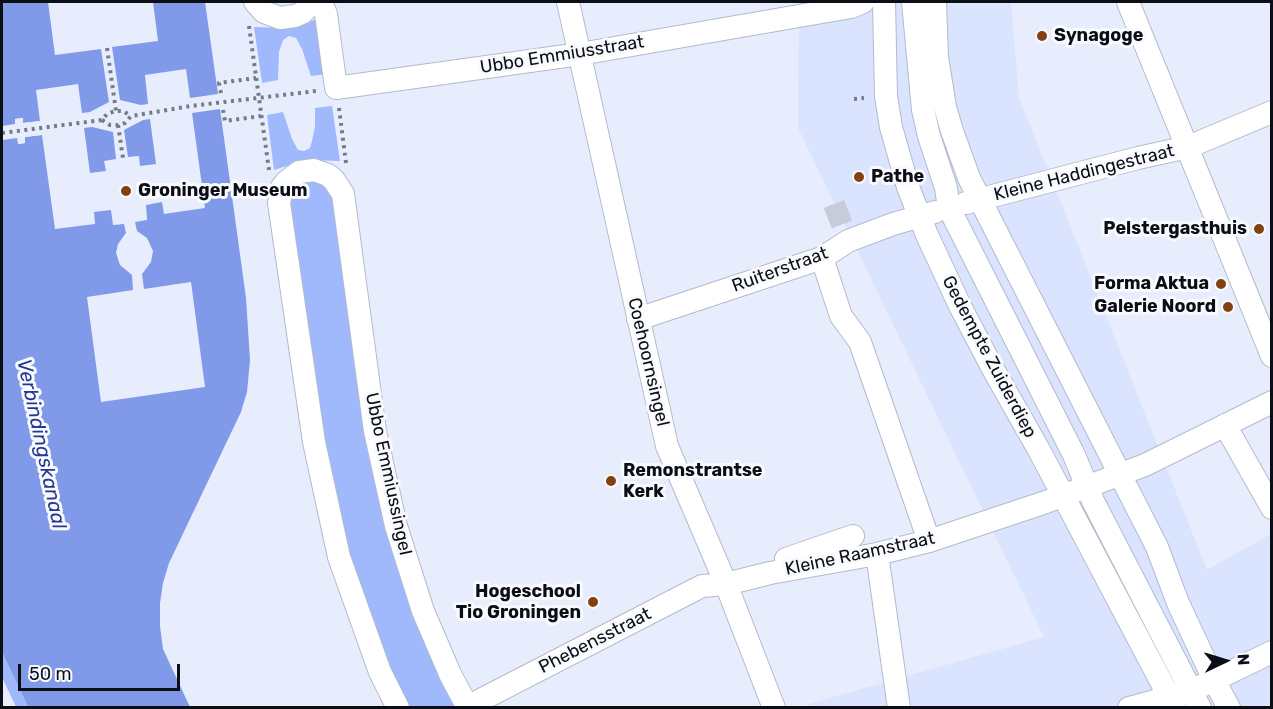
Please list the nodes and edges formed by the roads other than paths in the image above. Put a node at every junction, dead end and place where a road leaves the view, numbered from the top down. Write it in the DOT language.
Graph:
graph roads {
  1 [pos="312,2"];
  2 [pos="321,2"];
  3 [pos="568,2"];
  4 [pos="863,2"];
  5 [pos="884,2"];
  6 [pos="905,2"];
  7 [pos="913,2"];
  8 [pos="935,2"];
  9 [pos="1128,2"];
  10 [pos="252,10"];
  11 [pos="580,54"];
  12 [pos="1272,112"];
  13 [pos="1188,147"];
  14 [pos="980,200"];
  15 [pos="949,208"];
  16 [pos="920,216"];
  17 [pos="822,258"];
  18 [pos="841,316"];
  19 [pos="638,319"];
  20 [pos="1272,356"];
  21 [pos="1272,402"];
  22 [pos="867,410"];
  23 [pos="1225,425"];
  24 [pos="1120,474"];
  25 [pos="1087,487"];
  26 [pos="1062,496"];
  27 [pos="1272,508"];
  28 [pos="852,536"];
  29 [pos="929,541"];
  30 [pos="877,554"];
  31 [pos="770,573"];
  32 [pos="726,584"];
  33 [pos="1272,652"];
  34 [pos="1214,680"];
  35 [pos="1184,701"];
  36 [pos="467,707"];
  37 [pos="398,708"];
  38 [pos="774,708"];
  39 [pos="899,708"];
  40 [pos="1129,708"];
  41 [pos="1229,708"];
  1 -- 10 [label="street"];
  2 -- 11 [label="street, Ubbo Emmiusstraat"];
  3 -- 11 [label="street, Coehoornsingel"];
  4 -- 11 [label="street, Ubbo Emmiusstraat"];
  5 -- 16 [label="street, Gedempte Zuiderdiep"];
  6 -- 15 [label="street, Gedempte Zuiderdiep"];
  7 -- 15 [label="street, Gedempte Zuiderdiep"];
  8 -- 14 [label="street"];
  9 -- 13 [label="street"];
  11 -- 19 [label="street, Coehoornsingel"];
  12 -- 13 [label="street, Kleine Haddingestraat"];
  13 -- 14 [label="street, Kleine Haddingestraat"];
  13 -- 20 [label="street"];
  14 -- 15 [label="street"];
  14 -- 24 [label="street"];
  15 -- 16 [label="street"];
  15 -- 25 [label="street, Gedempte Zuiderdiep"];
  16 -- 17 [label="street, Ruiterstraat"];
  16 -- 26 [label="street, Gedempte Zuiderdiep"];
  17 -- 18 [label="street"];
  17 -- 19 [label="street, Ruiterstraat"];
  18 -- 22 [label="street"];
  18 -- 29 [label="street"];
  19 -- 32 [label="street, Coehoornsingel"];
  21 -- 23 [label="street"];
  23 -- 24 [label="street"];
  23 -- 27 [label="street"];
  24 -- 25 [label="street"];
  24 -- 34 [label="street"];
  25 -- 26 [label="street"];
  25 -- 35 [label="street, Gedempte Zuiderdiep"];
  26 -- 29 [label="street, Kleine Raamstraat"];
  26 -- 35 [label="street, Gedempte Zuiderdiep"];
  28 -- 31 [label="street"];
  29 -- 30 [label="street, Kleine Raamstraat"];
  30 -- 31 [label="street, Kleine Raamstraat"];
  30 -- 39 [label="street"];
  31 -- 32 [label="street, Kleine Raamstraat"];
  32 -- 36 [label="street, Phebensstraat"];
  32 -- 38 [label="street, Coehoornsingel"];
  33 -- 34 [label="street"];
  34 -- 35 [label="street"];
  34 -- 41 [label="street"];
  35 -- 40 [label="street"];
  36 -- 37 [label="street, Ubbo Emmiussingel"];
}
